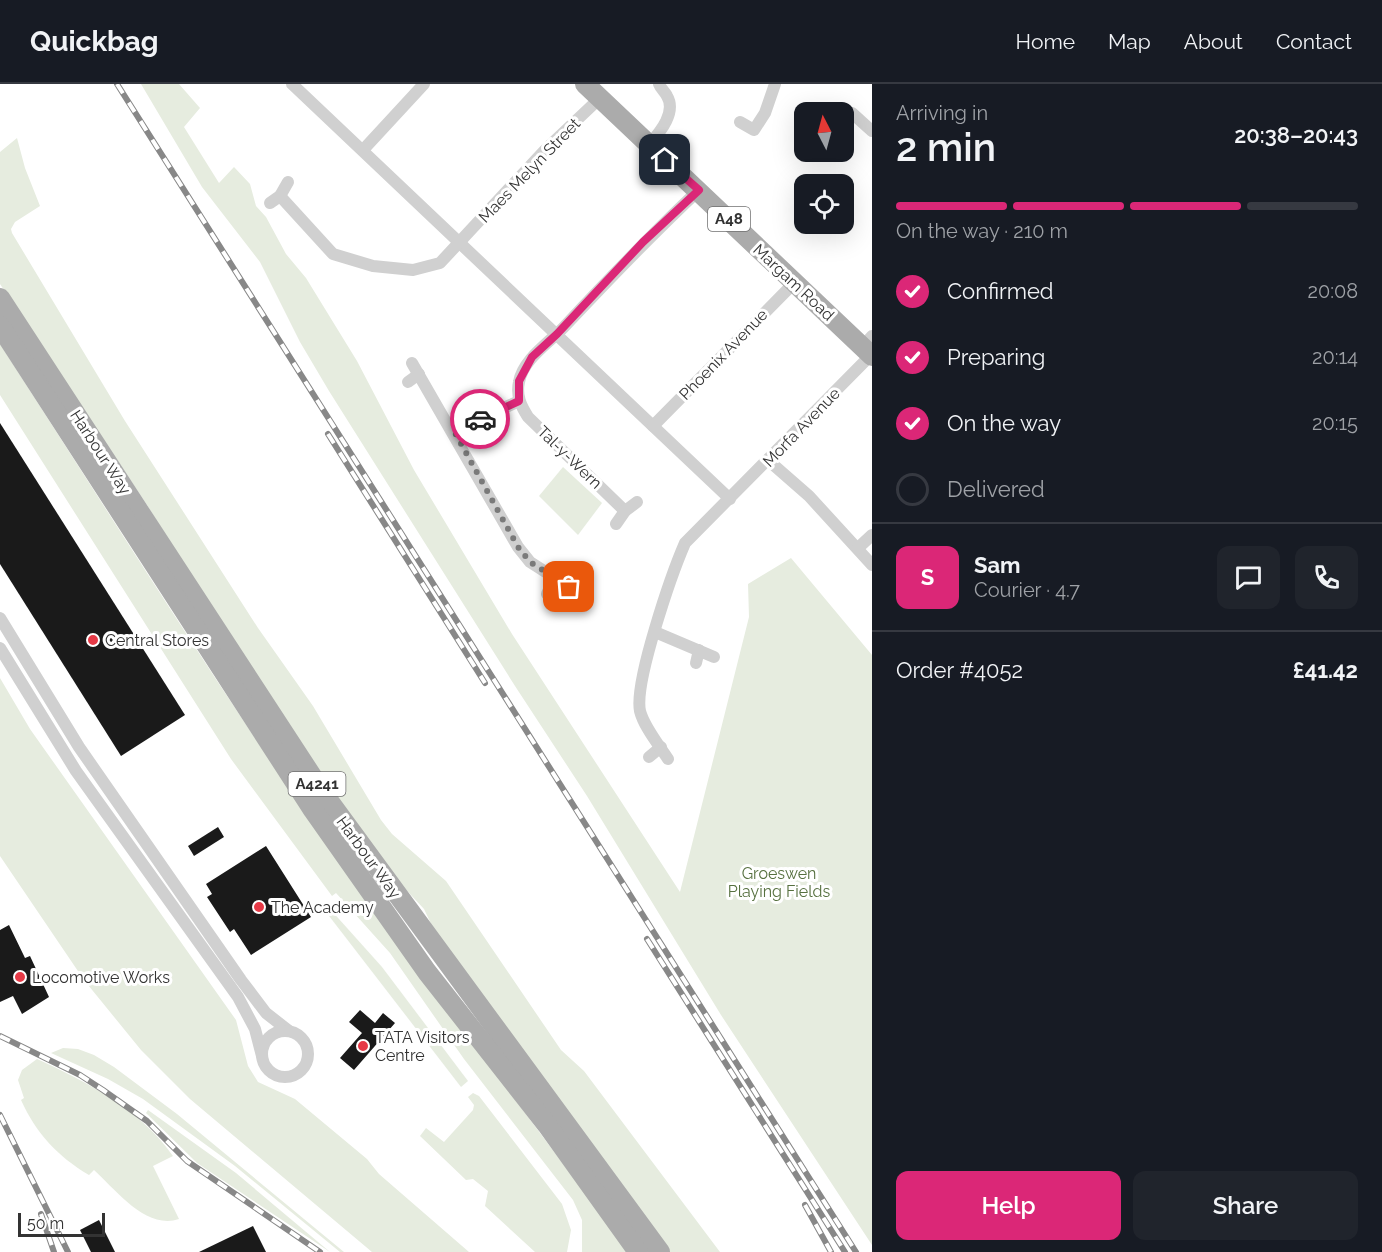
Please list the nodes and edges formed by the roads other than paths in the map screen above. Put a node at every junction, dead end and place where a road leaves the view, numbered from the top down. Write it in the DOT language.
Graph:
graph roads {
  1 [pos="292,84"];
  2 [pos="424,84"];
  3 [pos="585,84"];
  4 [pos="659,84"];
  5 [pos="775,84"];
  6 [pos="600,98"];
  7 [pos="854,115"];
  8 [pos="740,122"];
  9 [pos="872,131"];
  10 [pos="649,145"];
  11 [pos="363,150"];
  12 [pos="288,182"];
  13 [pos="699,190"];
  14 [pos="459,242"];
  15 [pos="794,282"];
  16 [pos="0,298"];
  17 [pos="0,326"];
  18 [pos="557,334"];
  19 [pos="870,348"];
  20 [pos="408,382"];
  21 [pos="519,401"];
  22 [pos="652,426"];
  23 [pos="454,431"];
  24 [pos="768,461"];
  25 [pos="730,499"];
  26 [pos="637,502"];
  27 [pos="626,511"];
  28 [pos="616,524"];
  29 [pos="872,534"];
  30 [pos="858,548"];
  31 [pos="872,565"];
  32 [pos="554,579"];
  33 [pos="569,587"];
  34 [pos="547,594"];
  35 [pos="0,618"];
  36 [pos="655,632"];
  37 [pos="0,648"];
  38 [pos="714,657"];
  39 [pos="661,747"];
  40 [pos="649,757"];
  41 [pos="668,759"];
  42 [pos="289,1031"];
  43 [pos="262,1056"];
  44 [pos="638,1252"];
  45 [pos="660,1252"];
  1 -- 11 [label="street"];
  2 -- 11 [label="street"];
  3 -- 6 [label="main road, Margam Road / A48"];
  4 -- 10 [label="street"];
  5 -- 8 [label="street"];
  6 -- 10 [label="main road, Margam Road / A48"];
  6 -- 14 [label="street, Maes Melyn Street"];
  7 -- 9 [label="street"];
  10 -- 13 [label="main road, Margam Road / A48"];
  11 -- 14 [label="street"];
  12 -- 14 [label="street, Maes Melyn Street"];
  13 -- 15 [label="main road, Margam Road / A48"];
  13 -- 18 [label="street"];
  14 -- 18 [label="street"];
  15 -- 19 [label="main road, Margam Road / A48"];
  15 -- 22 [label="street, Phoenix Avenue"];
  16 -- 45 [label="main road, Harbour Way / A4241"];
  17 -- 44 [label="main road, Harbour Way / A4241"];
  18 -- 21 [label="street"];
  18 -- 22 [label="street"];
  19 -- 24 [label="street, Morfa Avenue"];
  20 -- 23 [label="street"];
  21 -- 23 [label="street"];
  21 -- 27 [label="street, Tal-y-Wern"];
  22 -- 25 [label="street"];
  23 -- 32 [label="street"];
  24 -- 25 [label="street, Morfa Avenue"];
  24 -- 30 [label="street"];
  25 -- 36 [label="street, Morfa Avenue"];
  26 -- 27 [label="street"];
  27 -- 28 [label="street"];
  29 -- 30 [label="street"];
  30 -- 31 [label="street"];
  32 -- 33 [label="street"];
  32 -- 34 [label="street"];
  35 -- 42 [label="street"];
  36 -- 38 [label="street"];
  36 -- 39 [label="street, Morfa Avenue"];
  37 -- 43 [label="street"];
  39 -- 40 [label="street"];
  39 -- 41 [label="street, Morfa Avenue"];
  42 -- 43 [label="street"];
  42 -- 43 [label="street"];
}
